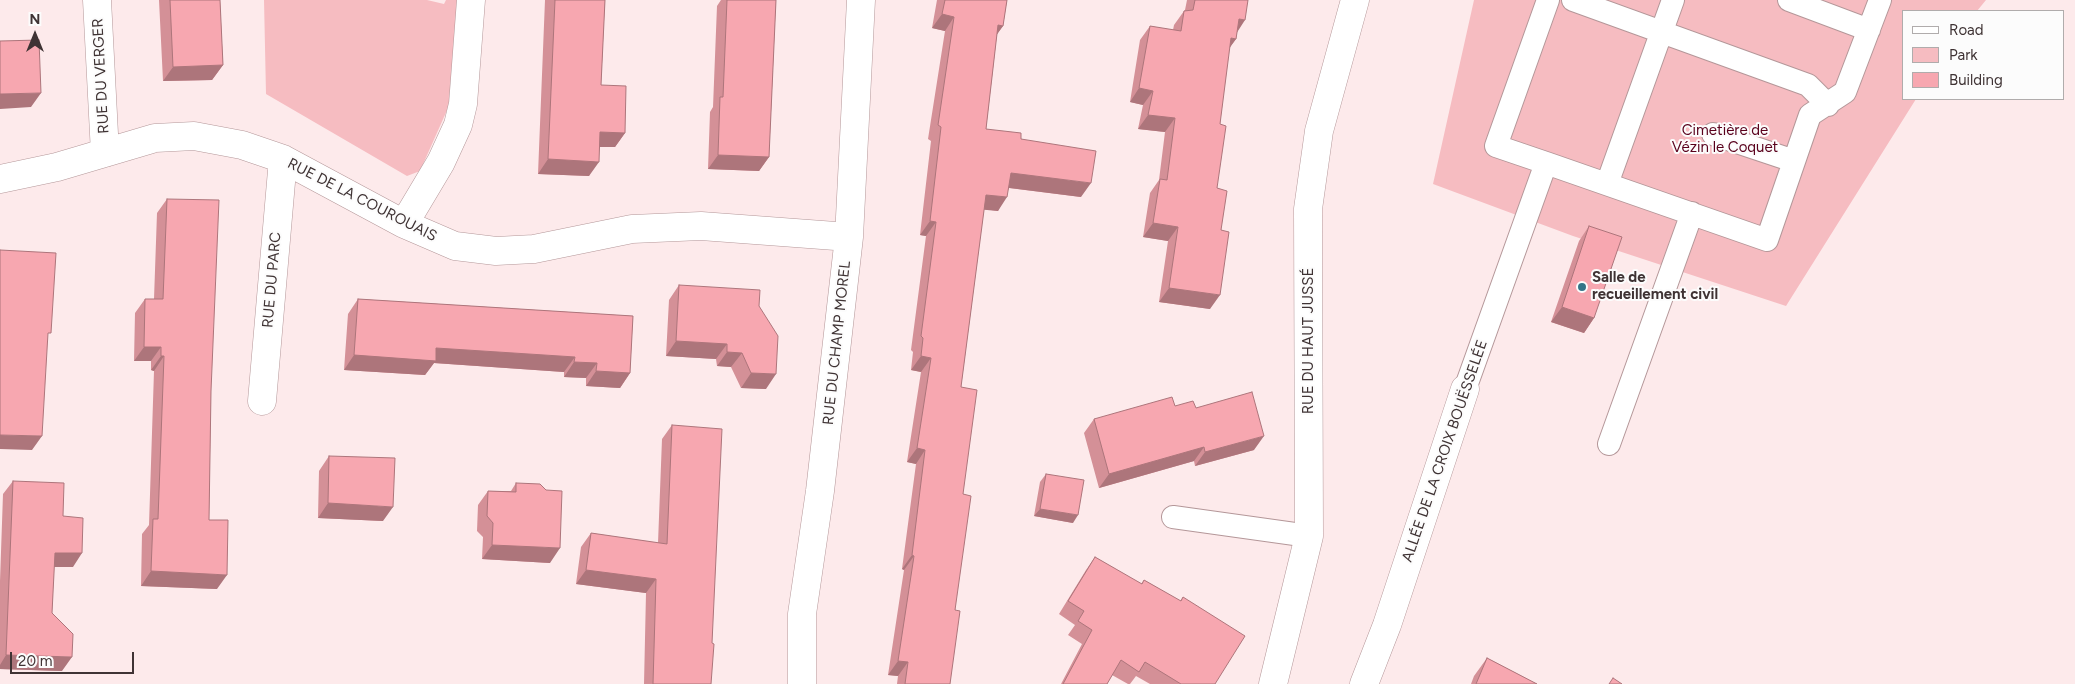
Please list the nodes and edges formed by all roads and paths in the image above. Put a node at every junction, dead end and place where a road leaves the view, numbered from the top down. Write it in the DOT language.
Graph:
graph roads {
  1 [pos="97,0"];
  2 [pos="471,0"];
  3 [pos="860,0"];
  4 [pos="1355,0"];
  5 [pos="1548,0"];
  6 [pos="1573,0"];
  7 [pos="1673,0"];
  8 [pos="1789,0"];
  9 [pos="1880,0"];
  10 [pos="1869,30"];
  11 [pos="1662,33"];
  12 [pos="1828,105"];
  13 [pos="1713,134"];
  14 [pos="105,153"];
  15 [pos="283,159"];
  16 [pos="1794,161"];
  17 [pos="1546,163"];
  18 [pos="0,178"];
  19 [pos="1607,184"];
  20 [pos="1692,214"];
  21 [pos="404,224"];
  22 [pos="849,237"];
  23 [pos="1465,389"];
  24 [pos="262,401"];
  25 [pos="1610,444"];
  26 [pos="1173,517"];
  27 [pos="1309,536"];
  28 [pos="802,684"];
  29 [pos="1273,684"];
  30 [pos="1364,684"];
  1 -- 14 [label="street, RUE DU VERGER"];
  2 -- 21 [label="street"];
  3 -- 22 [label="street, RUE DU CHAMP MOREL"];
  4 -- 27 [label="street, RUE DU HAUT JUSSÉ"];
  5 -- 17 [label="lane"];
  6 -- 11 [label="lane"];
  7 -- 11 [label="lane"];
  8 -- 10 [label="lane"];
  9 -- 10 [label="lane"];
  10 -- 12 [label="lane"];
  11 -- 12 [label="lane"];
  11 -- 19 [label="lane"];
  12 -- 16 [label="lane"];
  13 -- 16 [label="lane"];
  14 -- 15 [label="street, RUE DE LA COUROUAIS"];
  14 -- 18 [label="street, RUE DE LA COUROUAIS"];
  15 -- 21 [label="street, RUE DE LA COUROUAIS"];
  15 -- 24 [label="street, RUE DU PARC"];
  16 -- 20 [label="lane"];
  17 -- 19 [label="lane"];
  17 -- 23 [label="lane, ALLÉE DE LA CROIX BOUËSSELÉE"];
  19 -- 20 [label="lane"];
  20 -- 25 [label="lane"];
  21 -- 22 [label="street, RUE DE LA COUROUAIS"];
  22 -- 28 [label="street, RUE DU CHAMP MOREL"];
  23 -- 30 [label="street, ALLÉE DE LA CROIX BOUËSSELÉE"];
  26 -- 27 [label="lane"];
  27 -- 29 [label="street, RUE DU HAUT JUSSÉ"];
}
